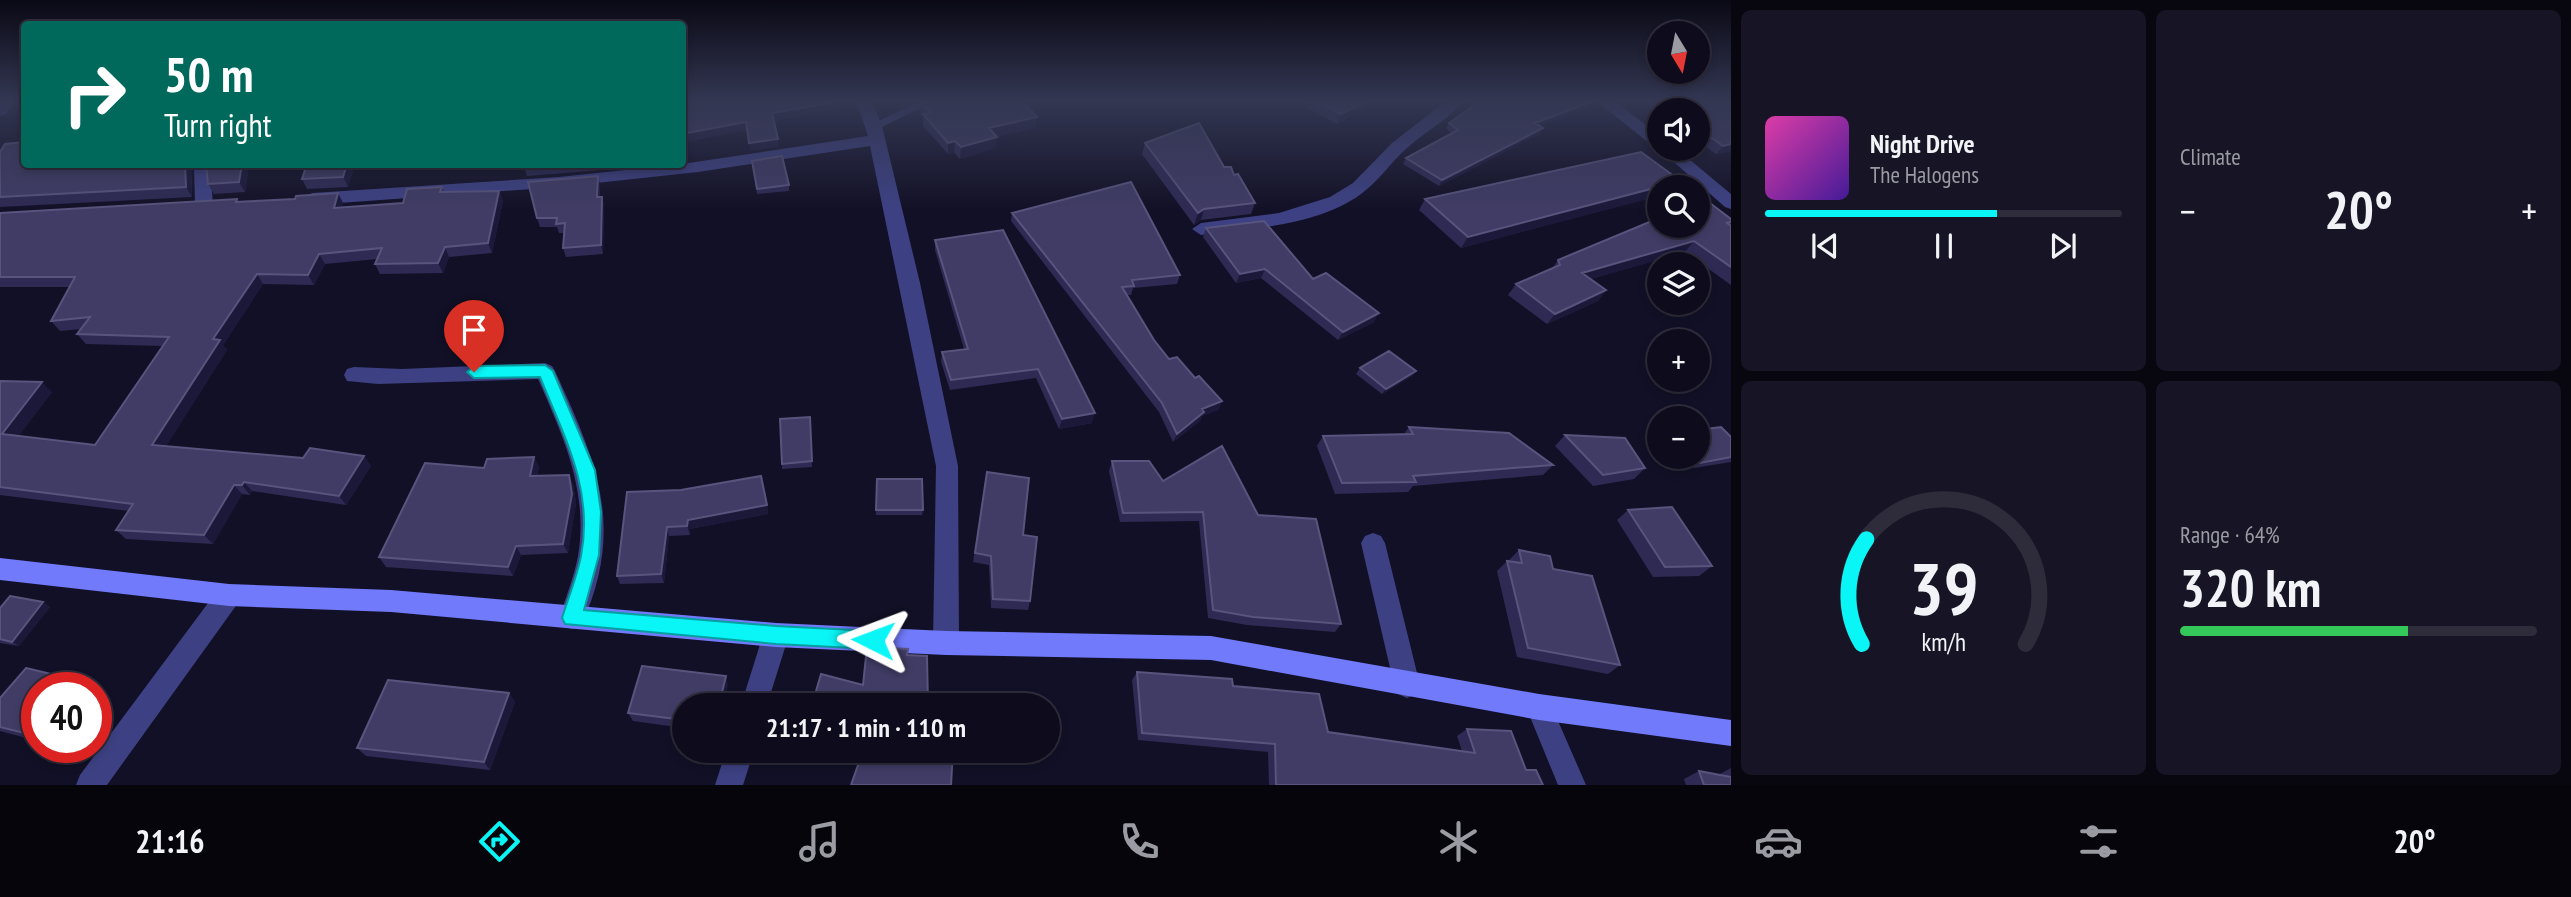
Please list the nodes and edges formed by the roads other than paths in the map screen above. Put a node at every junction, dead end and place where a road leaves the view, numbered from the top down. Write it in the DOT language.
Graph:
graph roads {
  1 [pos="856,137"];
  2 [pos="876,137"];
  3 [pos="1412,137"];
  4 [pos="1681,161"];
  5 [pos="202,168"];
  6 [pos="675,168"];
  7 [pos="686,168"];
  8 [pos="560,173"];
  9 [pos="292,200"];
  10 [pos="1731,203"];
  11 [pos="205,205"];
  12 [pos="1201,229"];
  13 [pos="354,375"];
  14 [pos="1373,542"];
  15 [pos="0,569"];
  16 [pos="229,595"];
  17 [pos="572,618"];
  18 [pos="776,635"];
  19 [pos="946,643"];
  20 [pos="1407,685"];
  21 [pos="758,693"];
  22 [pos="1539,708"];
  23 [pos="1731,733"];
  24 [pos="736,763"];
  25 [pos="90,785"];
  26 [pos="729,785"];
  27 [pos="1572,785"];
  1 -- 7 [label="street"];
  2 -- 19 [label="street"];
  3 -- 12 [label="street"];
  4 -- 10 [label="street"];
  5 -- 11 [label="street"];
  6 -- 8 [label="street"];
  8 -- 9 [label="street"];
  13 -- 17 [label="street"];
  14 -- 20 [label="street"];
  15 -- 16 [label="street"];
  16 -- 17 [label="street"];
  16 -- 25 [label="street"];
  17 -- 18 [label="street"];
  18 -- 19 [label="street"];
  18 -- 21 [label="street"];
  19 -- 20 [label="street"];
  20 -- 22 [label="street"];
  22 -- 23 [label="street"];
  22 -- 27 [label="street"];
  24 -- 26 [label="street"];
}
